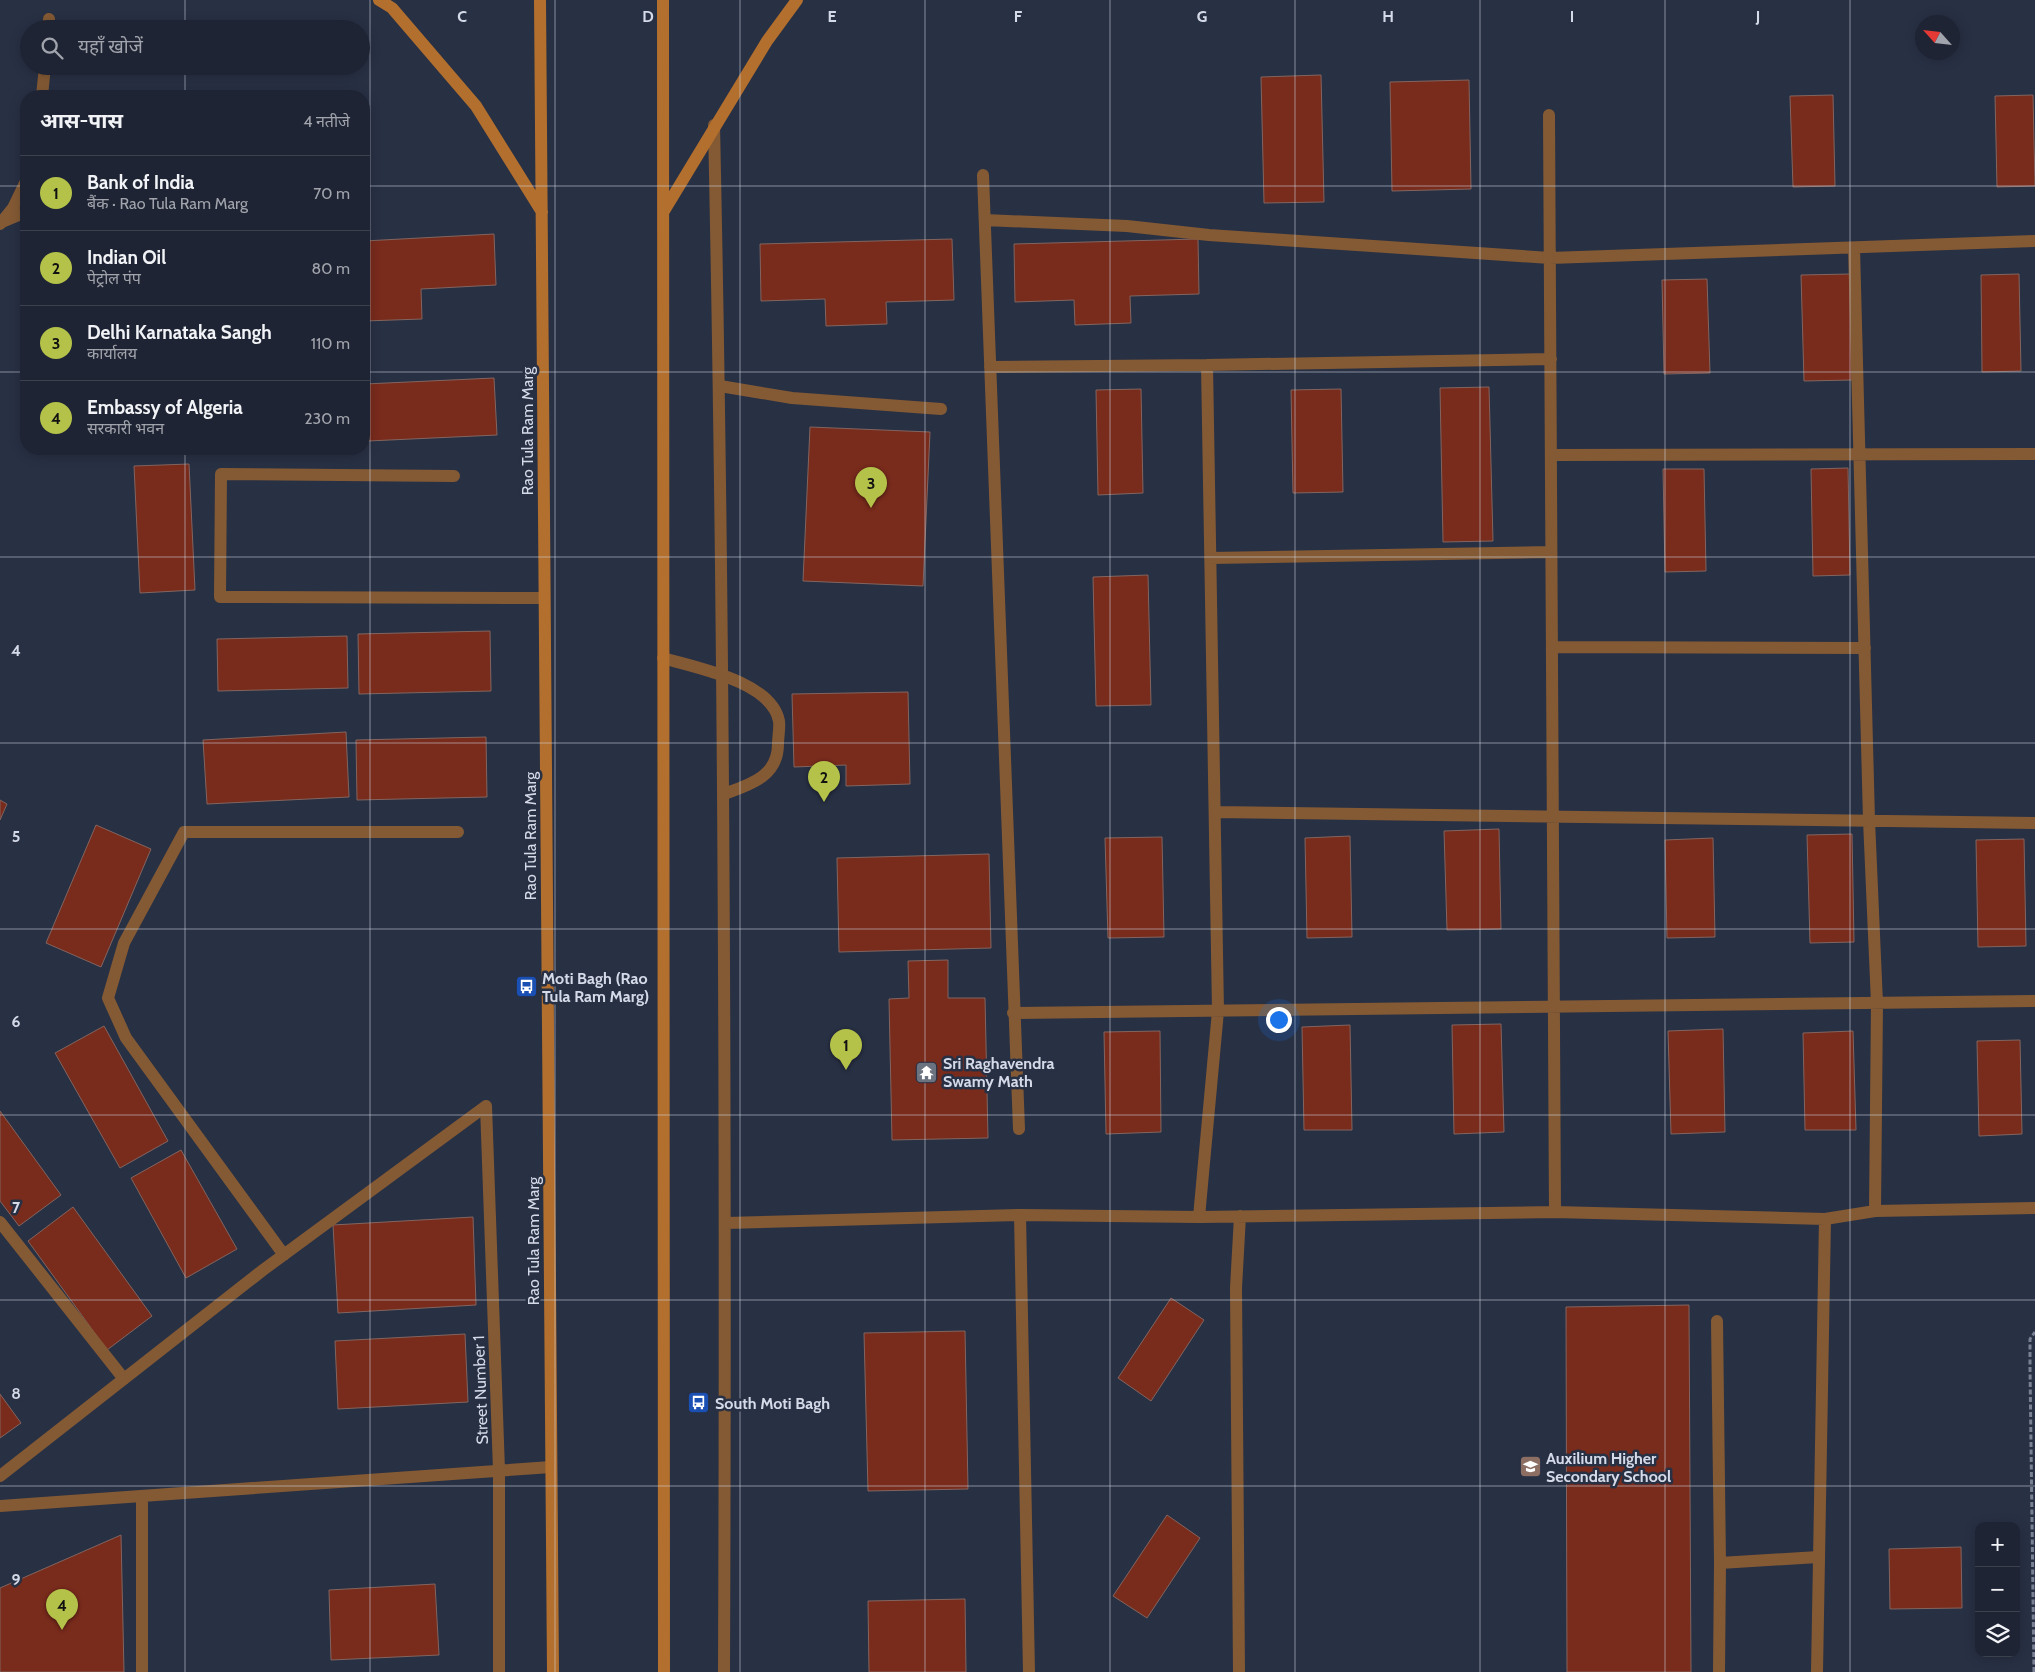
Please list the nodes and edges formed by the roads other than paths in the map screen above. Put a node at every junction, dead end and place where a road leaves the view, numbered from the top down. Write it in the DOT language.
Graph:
graph roads {
  1 [pos="379,0"];
  2 [pos="540,0"];
  3 [pos="663,0"];
  4 [pos="797,0"];
  5 [pos="44,75"];
  6 [pos="43,90"];
  7 [pos="1549,115"];
  8 [pos="714,125"];
  9 [pos="983,175"];
  10 [pos="20,193"];
  11 [pos="542,212"];
  12 [pos="663,213"];
  13 [pos="20,215"];
  14 [pos="985,220"];
  15 [pos="1,223"];
  16 [pos="2035,241"];
  17 [pos="1854,248"];
  18 [pos="1550,258"];
  19 [pos="1551,359"];
  20 [pos="1207,365"];
  21 [pos="990,367"];
  22 [pos="720,386"];
  23 [pos="941,409"];
  24 [pos="2035,454"];
  25 [pos="1551,455"];
  26 [pos="1860,455"];
  27 [pos="454,476"];
  28 [pos="1551,552"];
  29 [pos="1210,558"];
  30 [pos="544,598"];
  31 [pos="1552,647"];
  32 [pos="1865,648"];
  33 [pos="663,658"];
  34 [pos="723,676"];
  35 [pos="724,794"];
  36 [pos="1214,812"];
  37 [pos="1553,815"];
  38 [pos="1869,820"];
  39 [pos="2035,823"];
  40 [pos="458,832"];
  41 [pos="2035,1001"];
  42 [pos="1877,1003"];
  43 [pos="1553,1007"];
  44 [pos="1218,1010"];
  45 [pos="1013,1013"];
  46 [pos="1019,1129"];
  47 [pos="2035,1208"];
  48 [pos="1875,1211"];
  49 [pos="1555,1212"];
  50 [pos="1020,1215"];
  51 [pos="1240,1216"];
  52 [pos="1199,1217"];
  53 [pos="1825,1219"];
  54 [pos="0,1222"];
  55 [pos="726,1223"];
  56 [pos="284,1255"];
  57 [pos="1717,1321"];
  58 [pos="124,1379"];
  59 [pos="551,1467"];
  60 [pos="499,1470"];
  61 [pos="0,1476"];
  62 [pos="142,1496"];
  63 [pos="0,1506"];
  64 [pos="1818,1557"];
  65 [pos="1720,1563"];
  66 [pos="142,1672"];
  67 [pos="499,1672"];
  68 [pos="553,1672"];
  69 [pos="664,1672"];
  70 [pos="724,1672"];
  71 [pos="1029,1672"];
  72 [pos="1240,1672"];
  73 [pos="1719,1672"];
  74 [pos="1817,1672"];
  1 -- 11 [label="main road"];
  2 -- 11 [label="main road, Rao Tula Ram Marg"];
  3 -- 12 [label="main road"];
  4 -- 8 [label="main road"];
  5 -- 6 [label="street"];
  7 -- 18 [label="street"];
  8 -- 12 [label="main road"];
  8 -- 22 [label="street"];
  9 -- 14 [label="street"];
  10 -- 15 [label="street"];
  11 -- 30 [label="main road, Rao Tula Ram Marg"];
  12 -- 33 [label="main road"];
  13 -- 15 [label="street"];
  14 -- 18 [label="street"];
  14 -- 21 [label="street"];
  16 -- 17 [label="street"];
  17 -- 18 [label="street"];
  17 -- 26 [label="street"];
  18 -- 19 [label="street"];
  19 -- 20 [label="street"];
  19 -- 25 [label="street"];
  20 -- 21 [label="street"];
  20 -- 29 [label="street"];
  21 -- 45 [label="street"];
  22 -- 23 [label="street"];
  22 -- 34 [label="street"];
  24 -- 26 [label="street"];
  25 -- 26 [label="street"];
  25 -- 28 [label="street"];
  26 -- 32 [label="street"];
  27 -- 30 [label="street"];
  28 -- 29 [label="street"];
  28 -- 31 [label="street"];
  29 -- 36 [label="street"];
  30 -- 59 [label="main road, Rao Tula Ram Marg"];
  31 -- 32 [label="street"];
  31 -- 37 [label="street"];
  32 -- 38 [label="street"];
  33 -- 34 [label="street"];
  33 -- 69 [label="main road"];
  34 -- 35 [label="street"];
  34 -- 35 [label="street"];
  35 -- 55 [label="street"];
  36 -- 37 [label="street"];
  36 -- 44 [label="street"];
  37 -- 38 [label="street"];
  37 -- 43 [label="street"];
  38 -- 39 [label="street"];
  38 -- 42 [label="street"];
  40 -- 56 [label="street"];
  41 -- 42 [label="street"];
  42 -- 43 [label="street"];
  42 -- 48 [label="street"];
  43 -- 44 [label="street"];
  43 -- 49 [label="street"];
  44 -- 45 [label="street"];
  44 -- 52 [label="street"];
  45 -- 46 [label="street"];
  47 -- 48 [label="street"];
  48 -- 53 [label="street"];
  49 -- 51 [label="street"];
  49 -- 53 [label="street"];
  50 -- 52 [label="street"];
  50 -- 55 [label="street"];
  50 -- 71 [label="street"];
  51 -- 52 [label="street"];
  51 -- 72 [label="street"];
  53 -- 64 [label="street"];
  54 -- 58 [label="street"];
  55 -- 70 [label="street"];
  56 -- 58 [label="street"];
  56 -- 60 [label="street, Street Number 1"];
  57 -- 65 [label="street"];
  58 -- 61 [label="street"];
  59 -- 60 [label="street"];
  59 -- 68 [label="main road, Rao Tula Ram Marg"];
  60 -- 62 [label="street"];
  60 -- 67 [label="street, Street Number 1"];
  62 -- 63 [label="street"];
  62 -- 66 [label="street"];
  64 -- 65 [label="street"];
  64 -- 74 [label="street"];
  65 -- 73 [label="street"];
}
